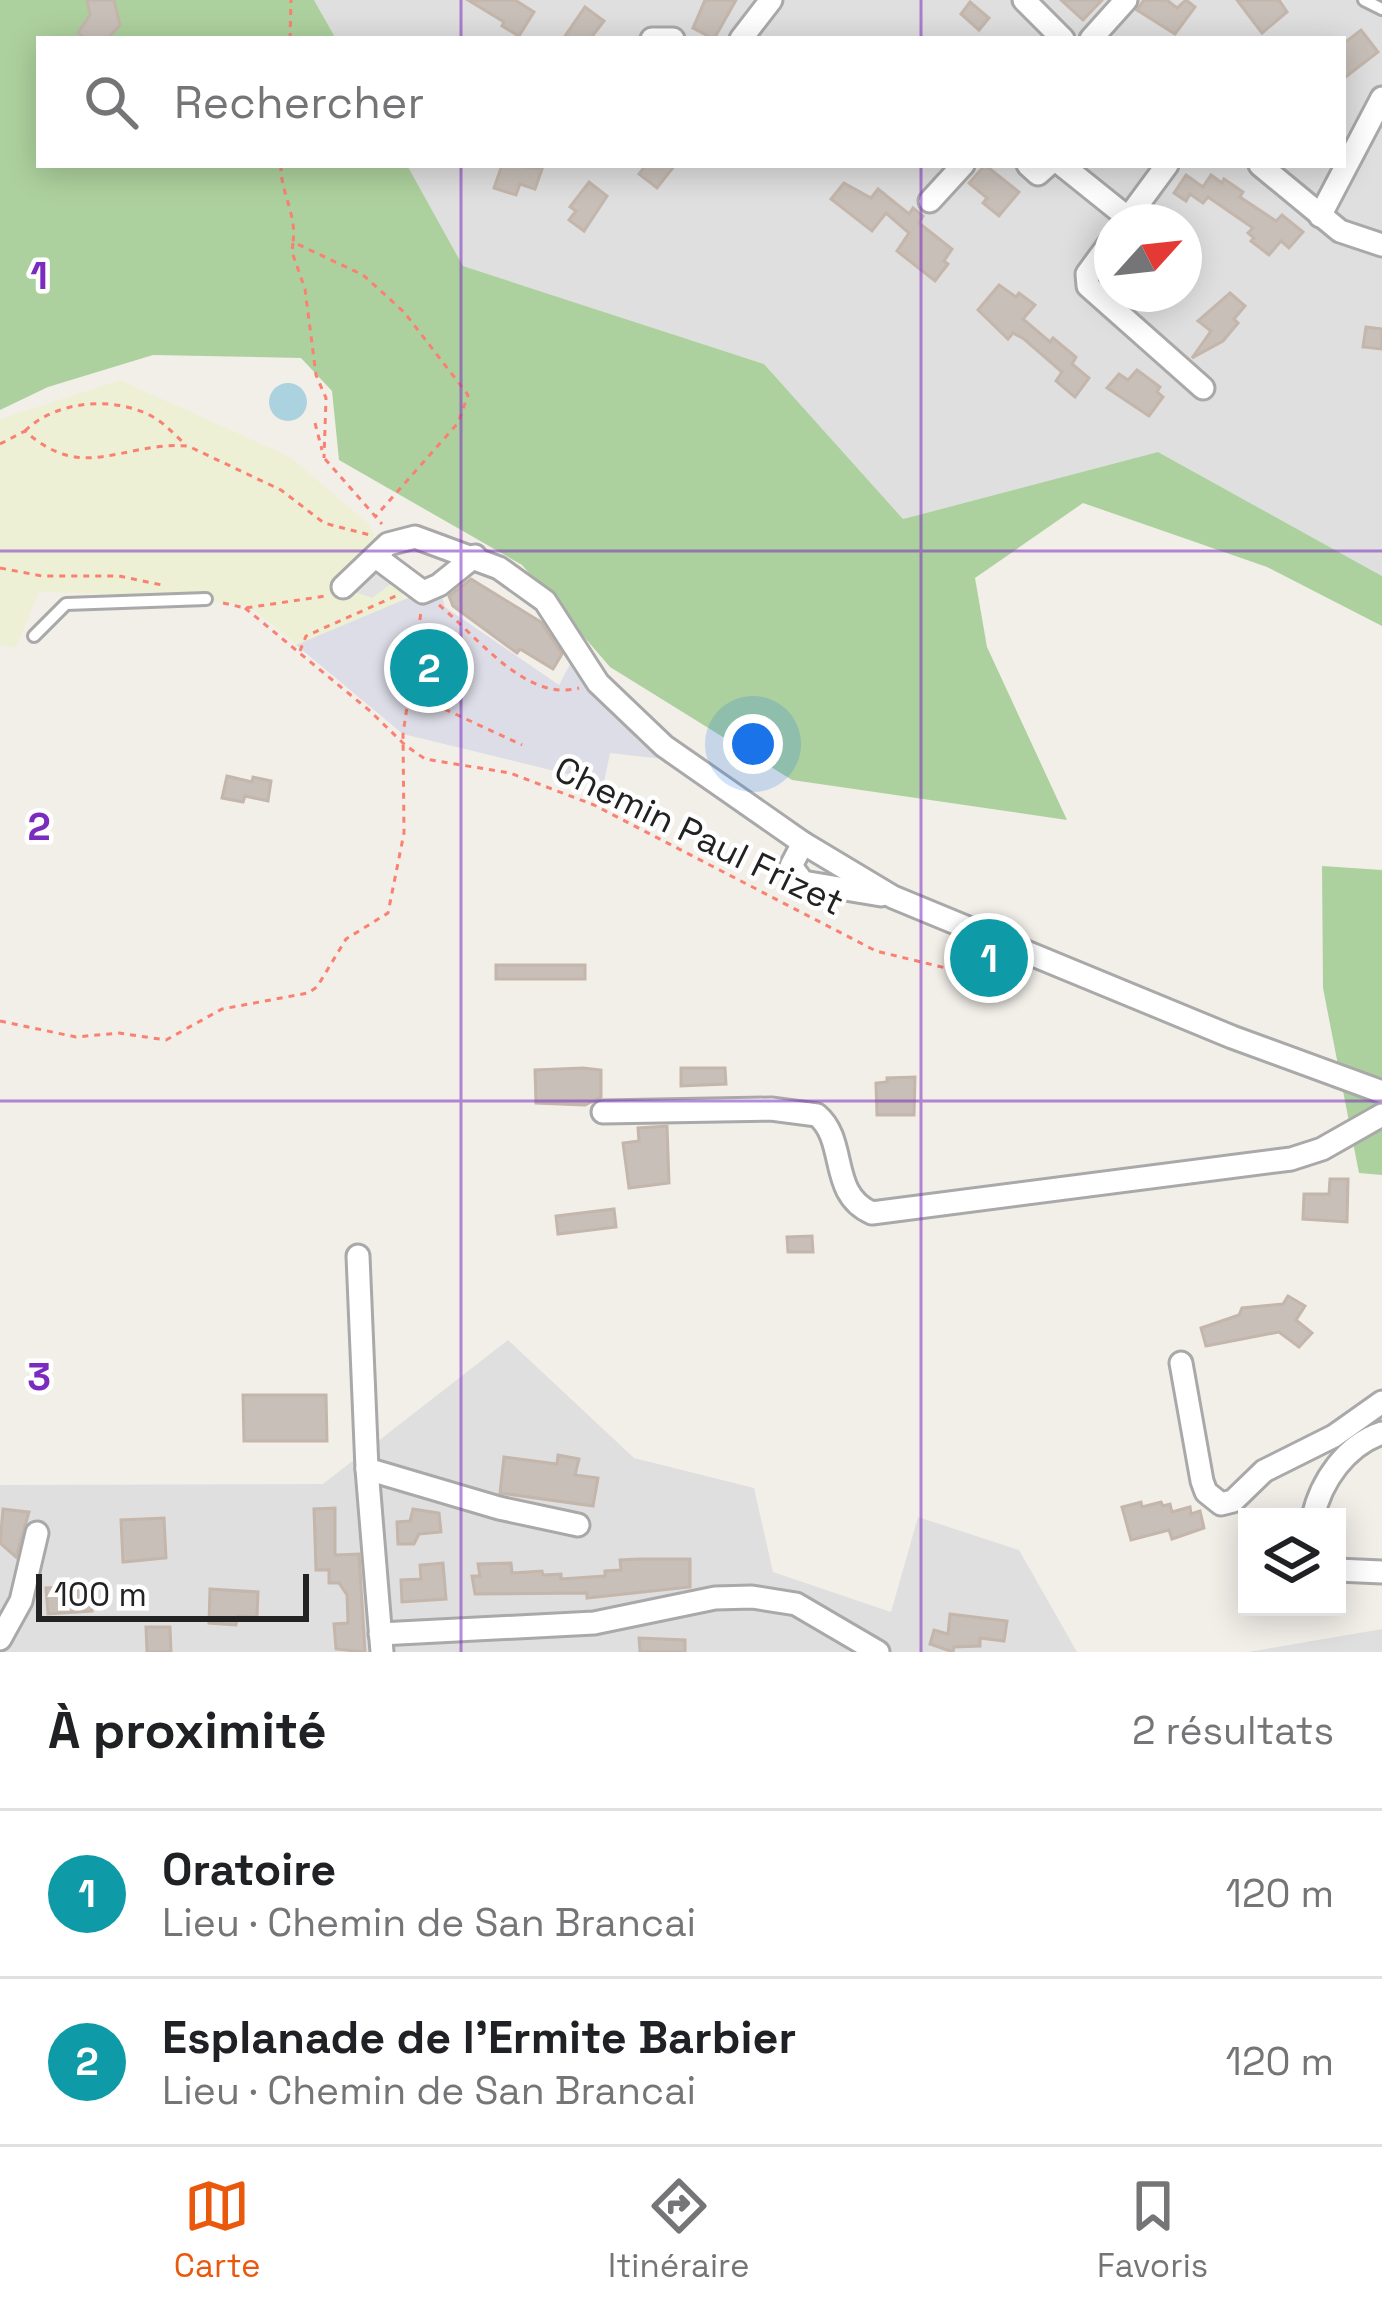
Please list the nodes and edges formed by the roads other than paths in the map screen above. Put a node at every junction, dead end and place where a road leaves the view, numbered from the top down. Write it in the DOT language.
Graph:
graph roads {
  1 [pos="772,0"];
  2 [pos="1024,0"];
  3 [pos="1126,0"];
  4 [pos="1364,0"];
  5 [pos="1382,9"];
  6 [pos="744,36"];
  7 [pos="1060,36"];
  8 [pos="1094,36"];
  9 [pos="1382,98"];
  10 [pos="1346,167"];
  11 [pos="960,168"];
  12 [pos="1066,168"];
  13 [pos="1165,168"];
  14 [pos="1264,168"];
  15 [pos="1345,168"];
  16 [pos="930,201"];
  17 [pos="1108,204"];
  18 [pos="1139,204"];
  19 [pos="1320,216"];
  20 [pos="1382,245"];
  21 [pos="1094,264"];
  22 [pos="1094,291"];
  23 [pos="1117,312"];
  24 [pos="1203,388"];
  25 [pos="376,556"];
  26 [pos="475,556"];
  27 [pos="343,587"];
  28 [pos="206,599"];
  29 [pos="34,636"];
  30 [pos="803,843"];
  31 [pos="893,896"];
  32 [pos="1382,1092"];
  33 [pos="603,1112"];
  34 [pos="1382,1115"];
  35 [pos="358,1256"];
  36 [pos="1181,1363"];
  37 [pos="1382,1402"];
  38 [pos="1382,1433"];
  39 [pos="368,1469"];
  40 [pos="1316,1508"];
  41 [pos="578,1525"];
  42 [pos="38,1533"];
  43 [pos="1346,1570"];
  44 [pos="1382,1572"];
  45 [pos="0,1639"];
  46 [pos="381,1643"];
  47 [pos="878,1652"];
  1 -- 6 [label="street"];
  2 -- 7 [label="street"];
  3 -- 8 [label="street"];
  4 -- 5 [label="lane"];
  9 -- 10 [label="street"];
  11 -- 16 [label="street"];
  12 -- 17 [label="street"];
  13 -- 18 [label="street"];
  14 -- 19 [label="street"];
  15 -- 19 [label="street"];
  19 -- 20 [label="street"];
  21 -- 22 [label="street"];
  23 -- 24 [label="street"];
  25 -- 26 [label="street"];
  25 -- 26 [label="street"];
  25 -- 27 [label="street"];
  26 -- 30 [label="street"];
  28 -- 29 [label="lane"];
  30 -- 31 [label="street"];
  30 -- 31 [label="street"];
  31 -- 32 [label="street"];
  33 -- 34 [label="street"];
  35 -- 39 [label="street"];
  36 -- 37 [label="street"];
  38 -- 40 [label="street"];
  39 -- 41 [label="street"];
  39 -- 46 [label="street"];
  42 -- 45 [label="street"];
  43 -- 44 [label="street"];
  46 -- 47 [label="street"];
}
